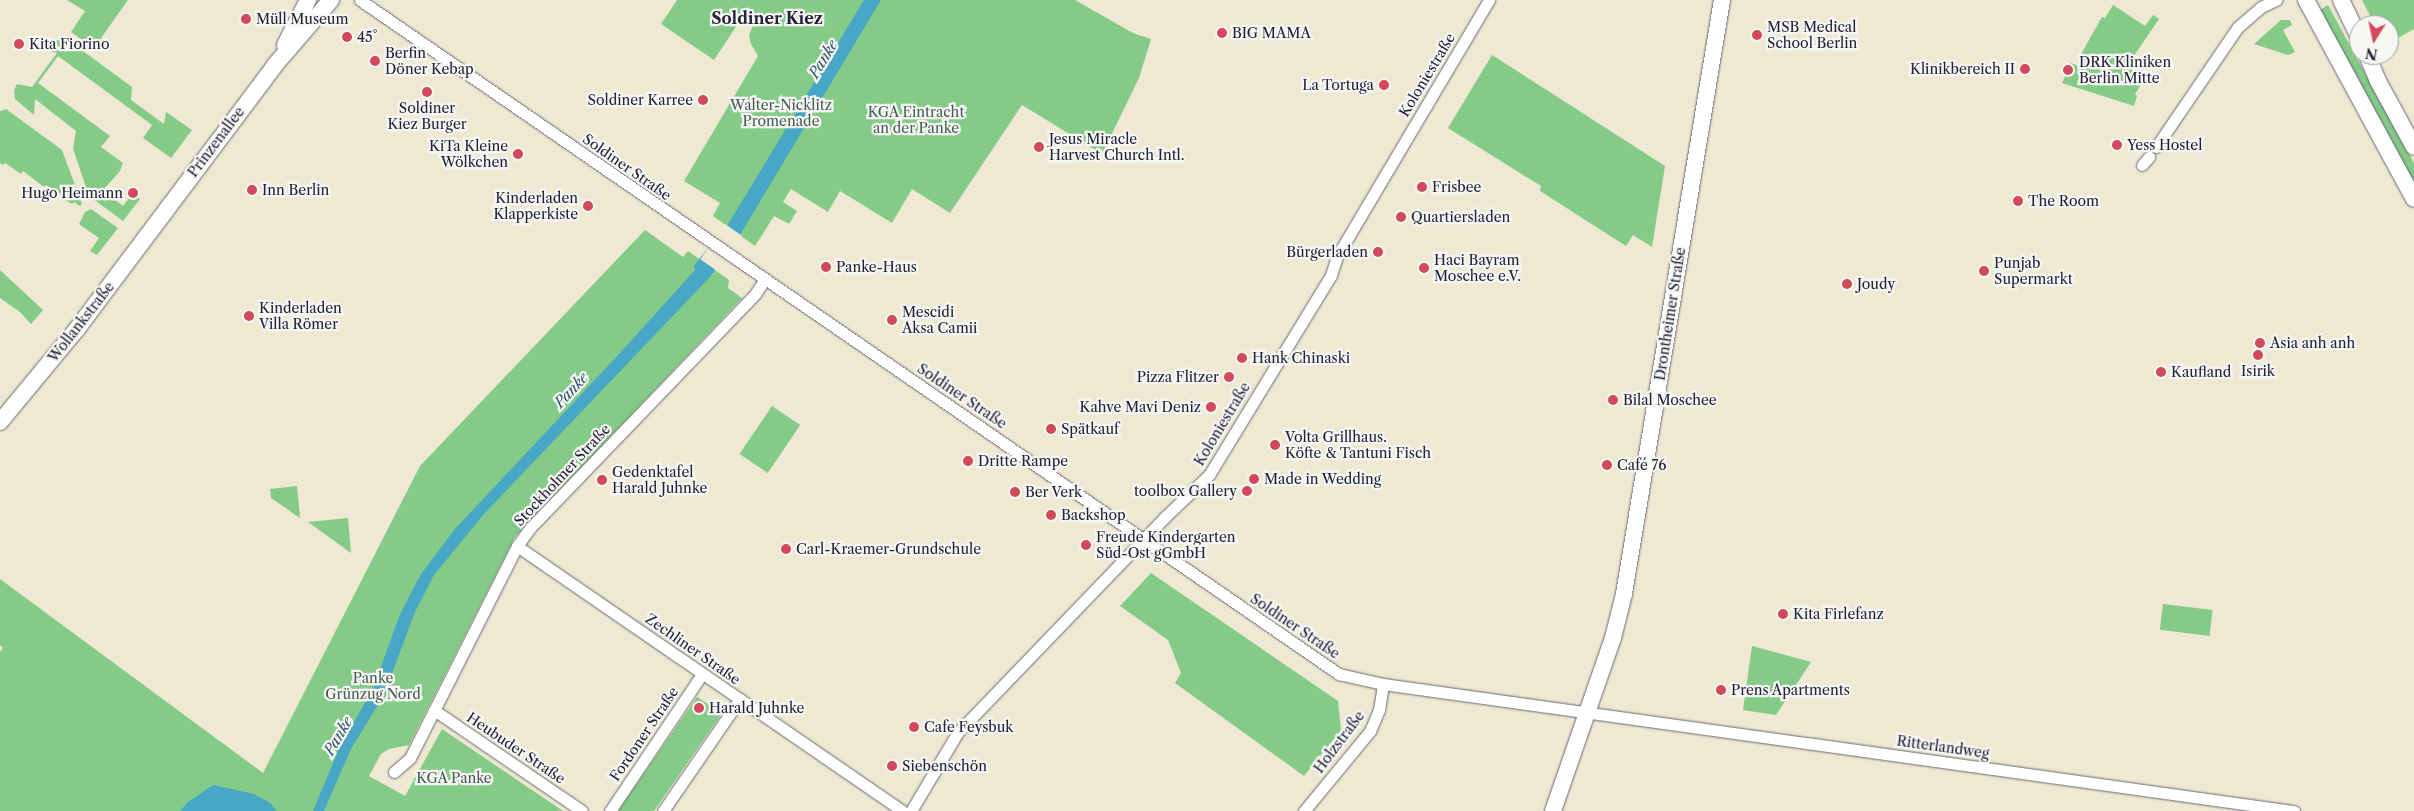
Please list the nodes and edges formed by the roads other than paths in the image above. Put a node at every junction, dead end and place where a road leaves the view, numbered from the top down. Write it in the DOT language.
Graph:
graph roads {
  1 [pos="308,0"];
  2 [pos="331,0"];
  3 [pos="360,0"];
  4 [pos="1489,0"];
  5 [pos="1722,0"];
  6 [pos="2276,0"];
  7 [pos="2306,0"];
  8 [pos="2341,0"];
  9 [pos="2349,16"];
  10 [pos="275,65"];
  11 [pos="2371,65"];
  12 [pos="2414,146"];
  13 [pos="2149,156"];
  14 [pos="2414,199"];
  15 [pos="158,220"];
  16 [pos="765,279"];
  17 [pos="0,422"];
  18 [pos="1145,540"];
  19 [pos="517,546"];
  20 [pos="702,674"];
  21 [pos="1383,684"];
  22 [pos="740,699"];
  23 [pos="434,710"];
  24 [pos="1587,712"];
  25 [pos="394,772"];
  26 [pos="582,811"];
  27 [pos="610,811"];
  28 [pos="663,811"];
  29 [pos="902,811"];
  30 [pos="911,811"];
  31 [pos="1304,811"];
  32 [pos="1554,811"];
  33 [pos="2294,811"];
  1 -- 10 [label="main road, Prinzenallee"];
  2 -- 10 [label="main road, Prinzenallee"];
  3 -- 16 [label="street, Soldiner Straße"];
  4 -- 18 [label="street, Koloniestraße"];
  5 -- 24 [label="main road, Drontheimer Straße"];
  6 -- 13 [label="street"];
  7 -- 14 [label="main road"];
  8 -- 9 [label="main road"];
  10 -- 15 [label="main road, Prinzenallee"];
  11 -- 12 [label="main road"];
  15 -- 17 [label="main road, Wollankstraße"];
  16 -- 18 [label="street, Soldiner Straße"];
  16 -- 19 [label="street, Stockholmer Straße"];
  18 -- 21 [label="street, Soldiner Straße"];
  18 -- 30 [label="street, Koloniestraße"];
  19 -- 20 [label="street, Zechliner Straße"];
  19 -- 23 [label="street, Stockholmer Straße"];
  20 -- 22 [label="street, Zechliner Straße"];
  20 -- 27 [label="street, Fordoner Straße"];
  21 -- 24 [label="street, Soldiner Straße"];
  21 -- 31 [label="street, Holzstraße"];
  22 -- 28 [label="street"];
  22 -- 29 [label="street, Zechliner Straße"];
  23 -- 25 [label="street, Stockholmer Straße"];
  23 -- 26 [label="street, Heubuder Straße"];
  24 -- 32 [label="main road, Drontheimer Straße"];
  24 -- 33 [label="street, Ritterlandweg"];
}
